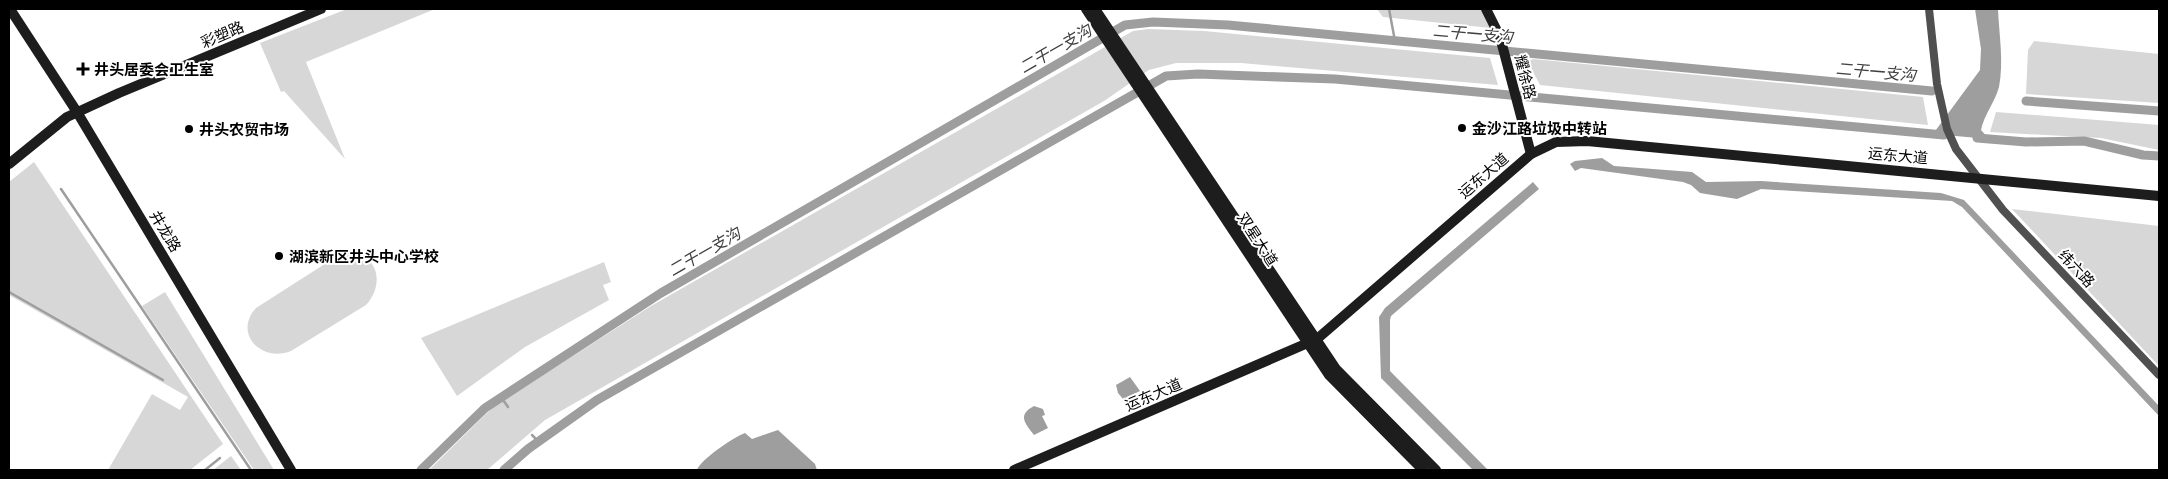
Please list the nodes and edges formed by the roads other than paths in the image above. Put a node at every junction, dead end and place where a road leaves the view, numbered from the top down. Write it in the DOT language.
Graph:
graph roads {
  1 [pos="10,9"];
  2 [pos="320,9"];
  3 [pos="1086,9"];
  4 [pos="1095,9"];
  5 [pos="1486,9"];
  6 [pos="1929,9"];
  7 [pos="1099,23"];
  8 [pos="77,112"];
  9 [pos="1530,154"];
  10 [pos="9,164"];
  11 [pos="1978,177"];
  12 [pos="2159,196"];
  13 [pos="1312,342"];
  14 [pos="2159,375"];
  15 [pos="291,470"];
  16 [pos="1014,470"];
  17 [pos="1423,470"];
  18 [pos="1436,470"];
  1 -- 8 [label="street, 井龙路"];
  2 -- 8 [label="street, 彩塑路"];
  3 -- 7 [label="street"];
  4 -- 7 [label="street"];
  5 -- 9 [label="street, 耀徐路"];
  6 -- 11 [label="street, 纬六路"];
  7 -- 13 [label="street, 双星大道"];
  8 -- 10 [label="street, 彩塑路"];
  8 -- 15 [label="street, 井龙路"];
  9 -- 11 [label="street, 运东大道"];
  9 -- 13 [label="street, 运东大道"];
  11 -- 12 [label="street, 运东大道"];
  11 -- 14 [label="street, 纬六路"];
  13 -- 16 [label="street, 运东大道"];
  13 -- 17 [label="street, 双星大道"];
  13 -- 18 [label="street, 双星大道"];
}
